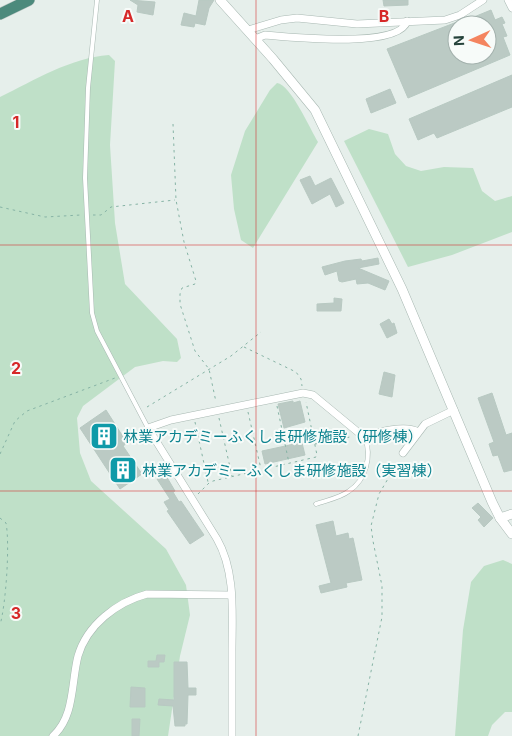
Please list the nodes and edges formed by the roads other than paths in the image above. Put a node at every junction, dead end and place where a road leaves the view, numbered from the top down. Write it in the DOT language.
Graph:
graph roads {
  1 [pos="29,0"];
  2 [pos="97,0"];
  3 [pos="220,0"];
  4 [pos="483,0"];
  5 [pos="508,0"];
  6 [pos="512,8"];
  7 [pos="0,14"];
  8 [pos="408,22"];
  9 [pos="248,30"];
  10 [pos="256,39"];
  11 [pos="454,410"];
  12 [pos="148,428"];
  13 [pos="418,432"];
  14 [pos="363,436"];
  15 [pos="403,453"];
  16 [pos="316,504"];
  17 [pos="512,514"];
  18 [pos="500,518"];
  19 [pos="512,534"];
  20 [pos="231,595"];
  21 [pos="53,736"];
  22 [pos="232,736"];
  1 -- 7 [label="highway"];
  2 -- 12 [label="lane"];
  3 -- 9 [label="street"];
  4 -- 8 [label="street"];
  5 -- 6 [label="street"];
  8 -- 9 [label="street"];
  8 -- 10 [label="street"];
  9 -- 10 [label="street"];
  10 -- 11 [label="street"];
  11 -- 13 [label="street"];
  11 -- 18 [label="street"];
  12 -- 14 [label="street"];
  12 -- 20 [label="street"];
  13 -- 14 [label="street"];
  13 -- 15 [label="street"];
  14 -- 16 [label="lane"];
  17 -- 18 [label="street"];
  18 -- 19 [label="street"];
  20 -- 21 [label="street"];
  20 -- 22 [label="street"];
}
